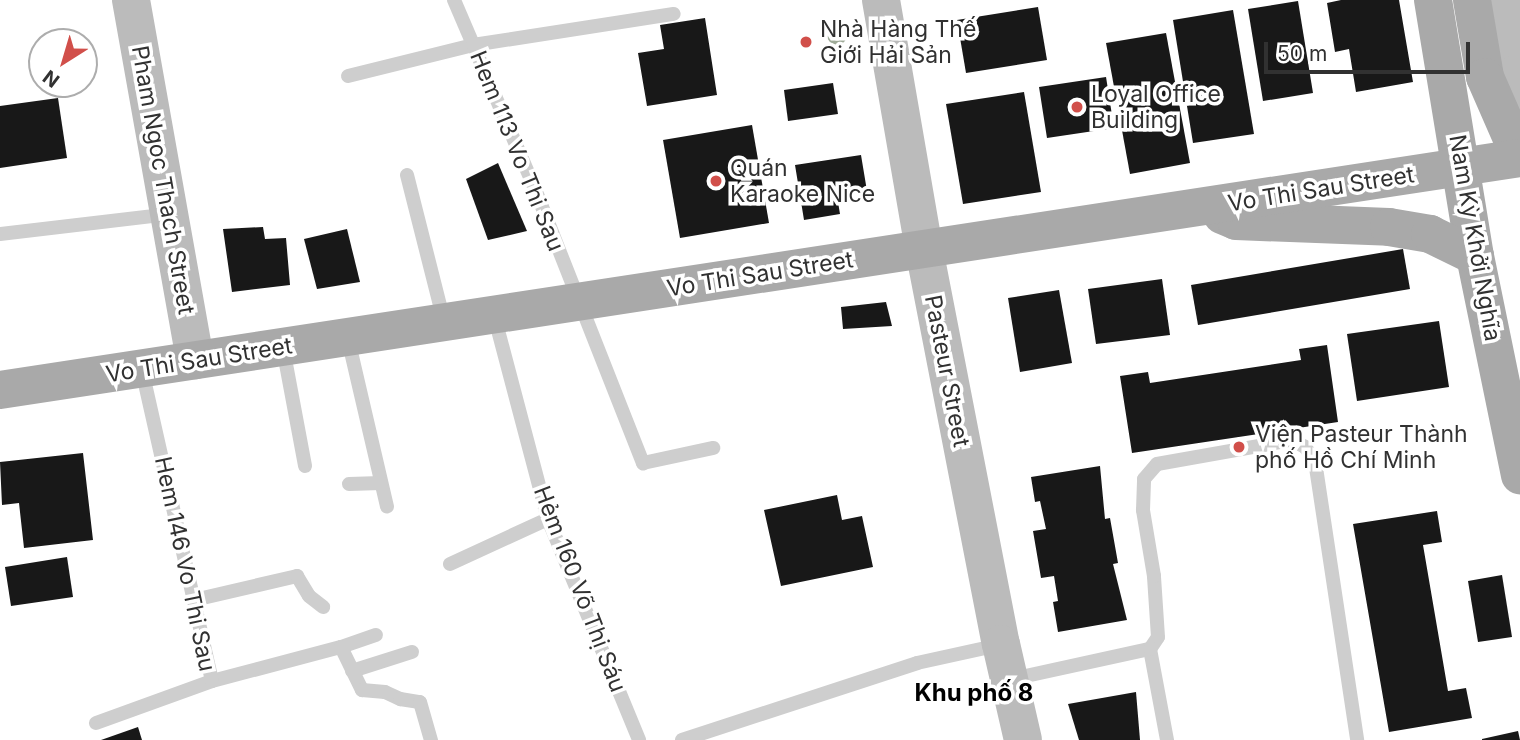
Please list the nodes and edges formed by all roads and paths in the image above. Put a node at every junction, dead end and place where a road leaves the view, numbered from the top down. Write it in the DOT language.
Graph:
graph roads {
  1 [pos="131,0"];
  2 [pos="454,0"];
  3 [pos="881,0"];
  4 [pos="1433,0"];
  5 [pos="1472,0"];
  6 [pos="1504,0"];
  7 [pos="674,14"];
  8 [pos="473,44"];
  9 [pos="348,76"];
  10 [pos="1520,149"];
  11 [pos="1520,158"];
  12 [pos="1461,167"];
  13 [pos="407,175"];
  14 [pos="1204,207"];
  15 [pos="169,214"];
  16 [pos="0,234"];
  17 [pos="924,249"];
  18 [pos="1475,256"];
  19 [pos="578,302"];
  20 [pos="494,315"];
  21 [pos="444,322"];
  22 [pos="348,337"];
  23 [pos="283,347"];
  24 [pos="195,360"];
  25 [pos="141,369"];
  26 [pos="0,390"];
  27 [pos="713,448"];
  28 [pos="304,467"];
  29 [pos="1520,475"];
  30 [pos="382,483"];
  31 [pos="349,484"];
  32 [pos="387,508"];
  33 [pos="548,519"];
  34 [pos="450,564"];
  35 [pos="194,600"];
  36 [pos="323,607"];
  37 [pos="376,635"];
  38 [pos="341,647"];
  39 [pos="1150,649"];
  40 [pos="412,652"];
  41 [pos="1006,662"];
  42 [pos="352,671"];
  43 [pos="212,681"];
  44 [pos="96,723"];
  45 [pos="431,740"];
  46 [pos="639,740"];
  47 [pos="682,740"];
  48 [pos="1023,740"];
  49 [pos="1167,740"];
  50 [pos="1357,740"];
  1 -- 15 [label="main road, Pham Ngoc Thach Street"];
  2 -- 8 [label="lane, Hem 113 Vo Thi Sau"];
  3 -- 17 [label="main road, Pasteur Street"];
  4 -- 12 [label="main road, Nam Kỳ Khởi Nghĩa"];
  5 -- 11 [label="main road"];
  6 -- 10 [label="main road"];
  7 -- 8 [label="lane"];
  8 -- 9 [label="lane"];
  8 -- 19 [label="lane, Hem 113 Vo Thi Sau"];
  11 -- 12 [label="main road, Vo Thi Sau Street"];
  12 -- 14 [label="main road, Vo Thi Sau Street"];
  12 -- 18 [label="main road, Nam Kỳ Khởi Nghĩa"];
  13 -- 21 [label="lane"];
  14 -- 17 [label="main road, Vo Thi Sau Street"];
  14 -- 18 [label="main road"];
  15 -- 16 [label="lane"];
  15 -- 24 [label="main road, Pham Ngoc Thach Street"];
  17 -- 19 [label="main road, Vo Thi Sau Street"];
  17 -- 41 [label="main road, Pasteur Street"];
  18 -- 29 [label="main road, Nam Kỳ Khởi Nghĩa"];
  19 -- 20 [label="main road, Vo Thi Sau Street"];
  19 -- 27 [label="lane, Hem 113 Vo Thi Sau"];
  20 -- 21 [label="main road, Vo Thi Sau Street"];
  20 -- 33 [label="lane, Hẻm 160 Võ Thị Sáu"];
  21 -- 22 [label="main road, Vo Thi Sau Street"];
  22 -- 23 [label="main road, Vo Thi Sau Street"];
  22 -- 30 [label="lane"];
  23 -- 24 [label="main road, Vo Thi Sau Street"];
  23 -- 28 [label="lane"];
  24 -- 25 [label="main road, Vo Thi Sau Street"];
  25 -- 26 [label="main road, Vo Thi Sau Street"];
  25 -- 35 [label="lane, Hem 146 Vo Thi Sau"];
  30 -- 31 [label="lane"];
  30 -- 32 [label="lane"];
  33 -- 34 [label="lane"];
  33 -- 46 [label="lane, Hẻm 160 Võ Thị Sáu"];
  35 -- 36 [label="lane"];
  35 -- 43 [label="lane, Hem 146 Vo Thi Sau"];
  37 -- 38 [label="lane"];
  38 -- 42 [label="lane"];
  38 -- 43 [label="lane"];
  39 -- 41 [label="lane"];
  39 -- 49 [label="lane"];
  39 -- 50 [label="lane"];
  40 -- 42 [label="lane"];
  41 -- 47 [label="lane"];
  41 -- 48 [label="main road, Pasteur Street"];
  42 -- 45 [label="lane"];
  43 -- 44 [label="lane, Hem 146 Vo Thi Sau"];
}
